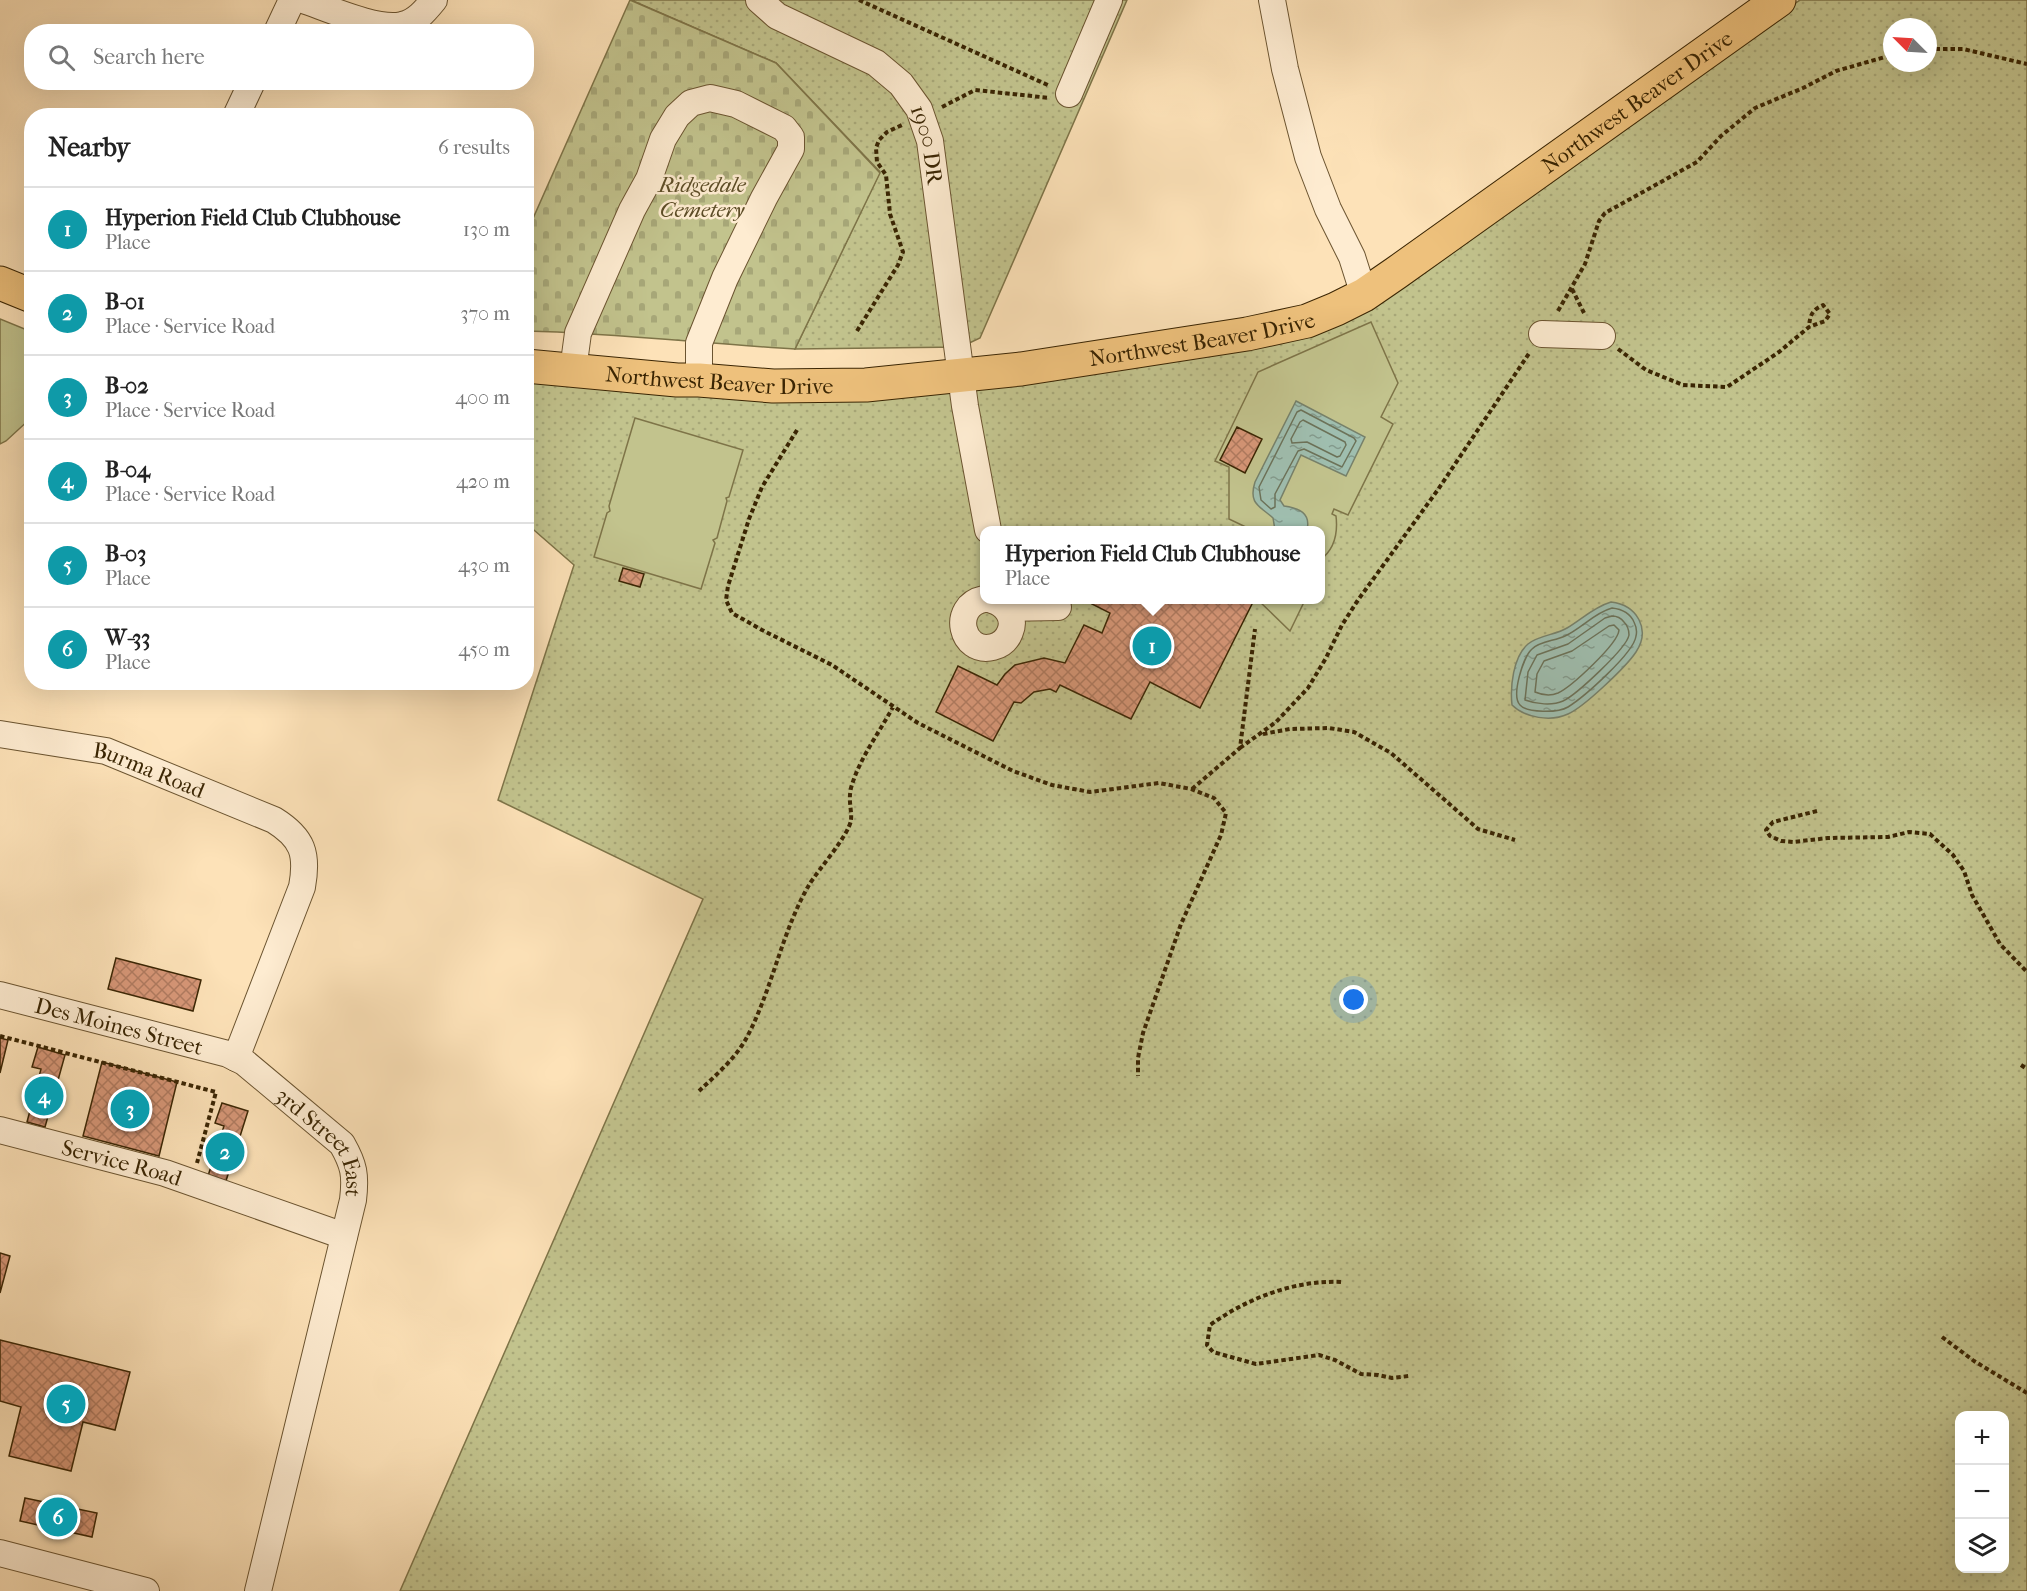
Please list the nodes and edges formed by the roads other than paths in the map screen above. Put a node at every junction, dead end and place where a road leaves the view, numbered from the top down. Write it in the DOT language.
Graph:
graph roads {
  1 [pos="292,0"];
  2 [pos="303,0"];
  3 [pos="434,0"];
  4 [pos="759,0"];
  5 [pos="1109,0"];
  6 [pos="1272,0"];
  7 [pos="1779,0"];
  8 [pos="281,24"];
  9 [pos="379,24"];
  10 [pos="405,24"];
  11 [pos="248,90"];
  12 [pos="1069,94"];
  13 [pos="240,108"];
  14 [pos="0,283"];
  15 [pos="24,293"];
  16 [pos="1364,295"];
  17 [pos="1542,334"];
  18 [pos="1602,336"];
  19 [pos="534,367"];
  20 [pos="573,370"];
  21 [pos="960,376"];
  22 [pos="699,380"];
  23 [pos="987,526"];
  24 [pos="1021,604"];
  25 [pos="1058,607"];
  26 [pos="0,734"];
  27 [pos="0,995"];
  28 [pos="236,1058"];
  29 [pos="0,1130"];
  30 [pos="344,1236"];
  31 [pos="0,1553"];
  32 [pos="146,1591"];
  33 [pos="258,1591"];
  1 -- 8 [label="street"];
  2 -- 9 [label="street"];
  3 -- 10 [label="street"];
  4 -- 21 [label="street, 1900 DR"];
  5 -- 12 [label="street"];
  6 -- 16 [label="street"];
  7 -- 16 [label="main road, Northwest Beaver Drive"];
  11 -- 13 [label="street"];
  14 -- 15 [label="main road"];
  16 -- 21 [label="main road, Northwest Beaver Drive"];
  17 -- 18 [label="street"];
  19 -- 20 [label="main road, Northwest Beaver Drive"];
  20 -- 22 [label="main road, Northwest Beaver Drive"];
  20 -- 22 [label="street"];
  21 -- 22 [label="main road, Northwest Beaver Drive"];
  21 -- 23 [label="street, 1900 DR"];
  24 -- 25 [label="street"];
  26 -- 28 [label="street, Burma Road"];
  27 -- 28 [label="street, Des Moines Street"];
  28 -- 30 [label="street, 3rd Street East"];
  29 -- 30 [label="street, Service Road"];
  30 -- 33 [label="street, 3rd Street East"];
  31 -- 32 [label="street"];
}
